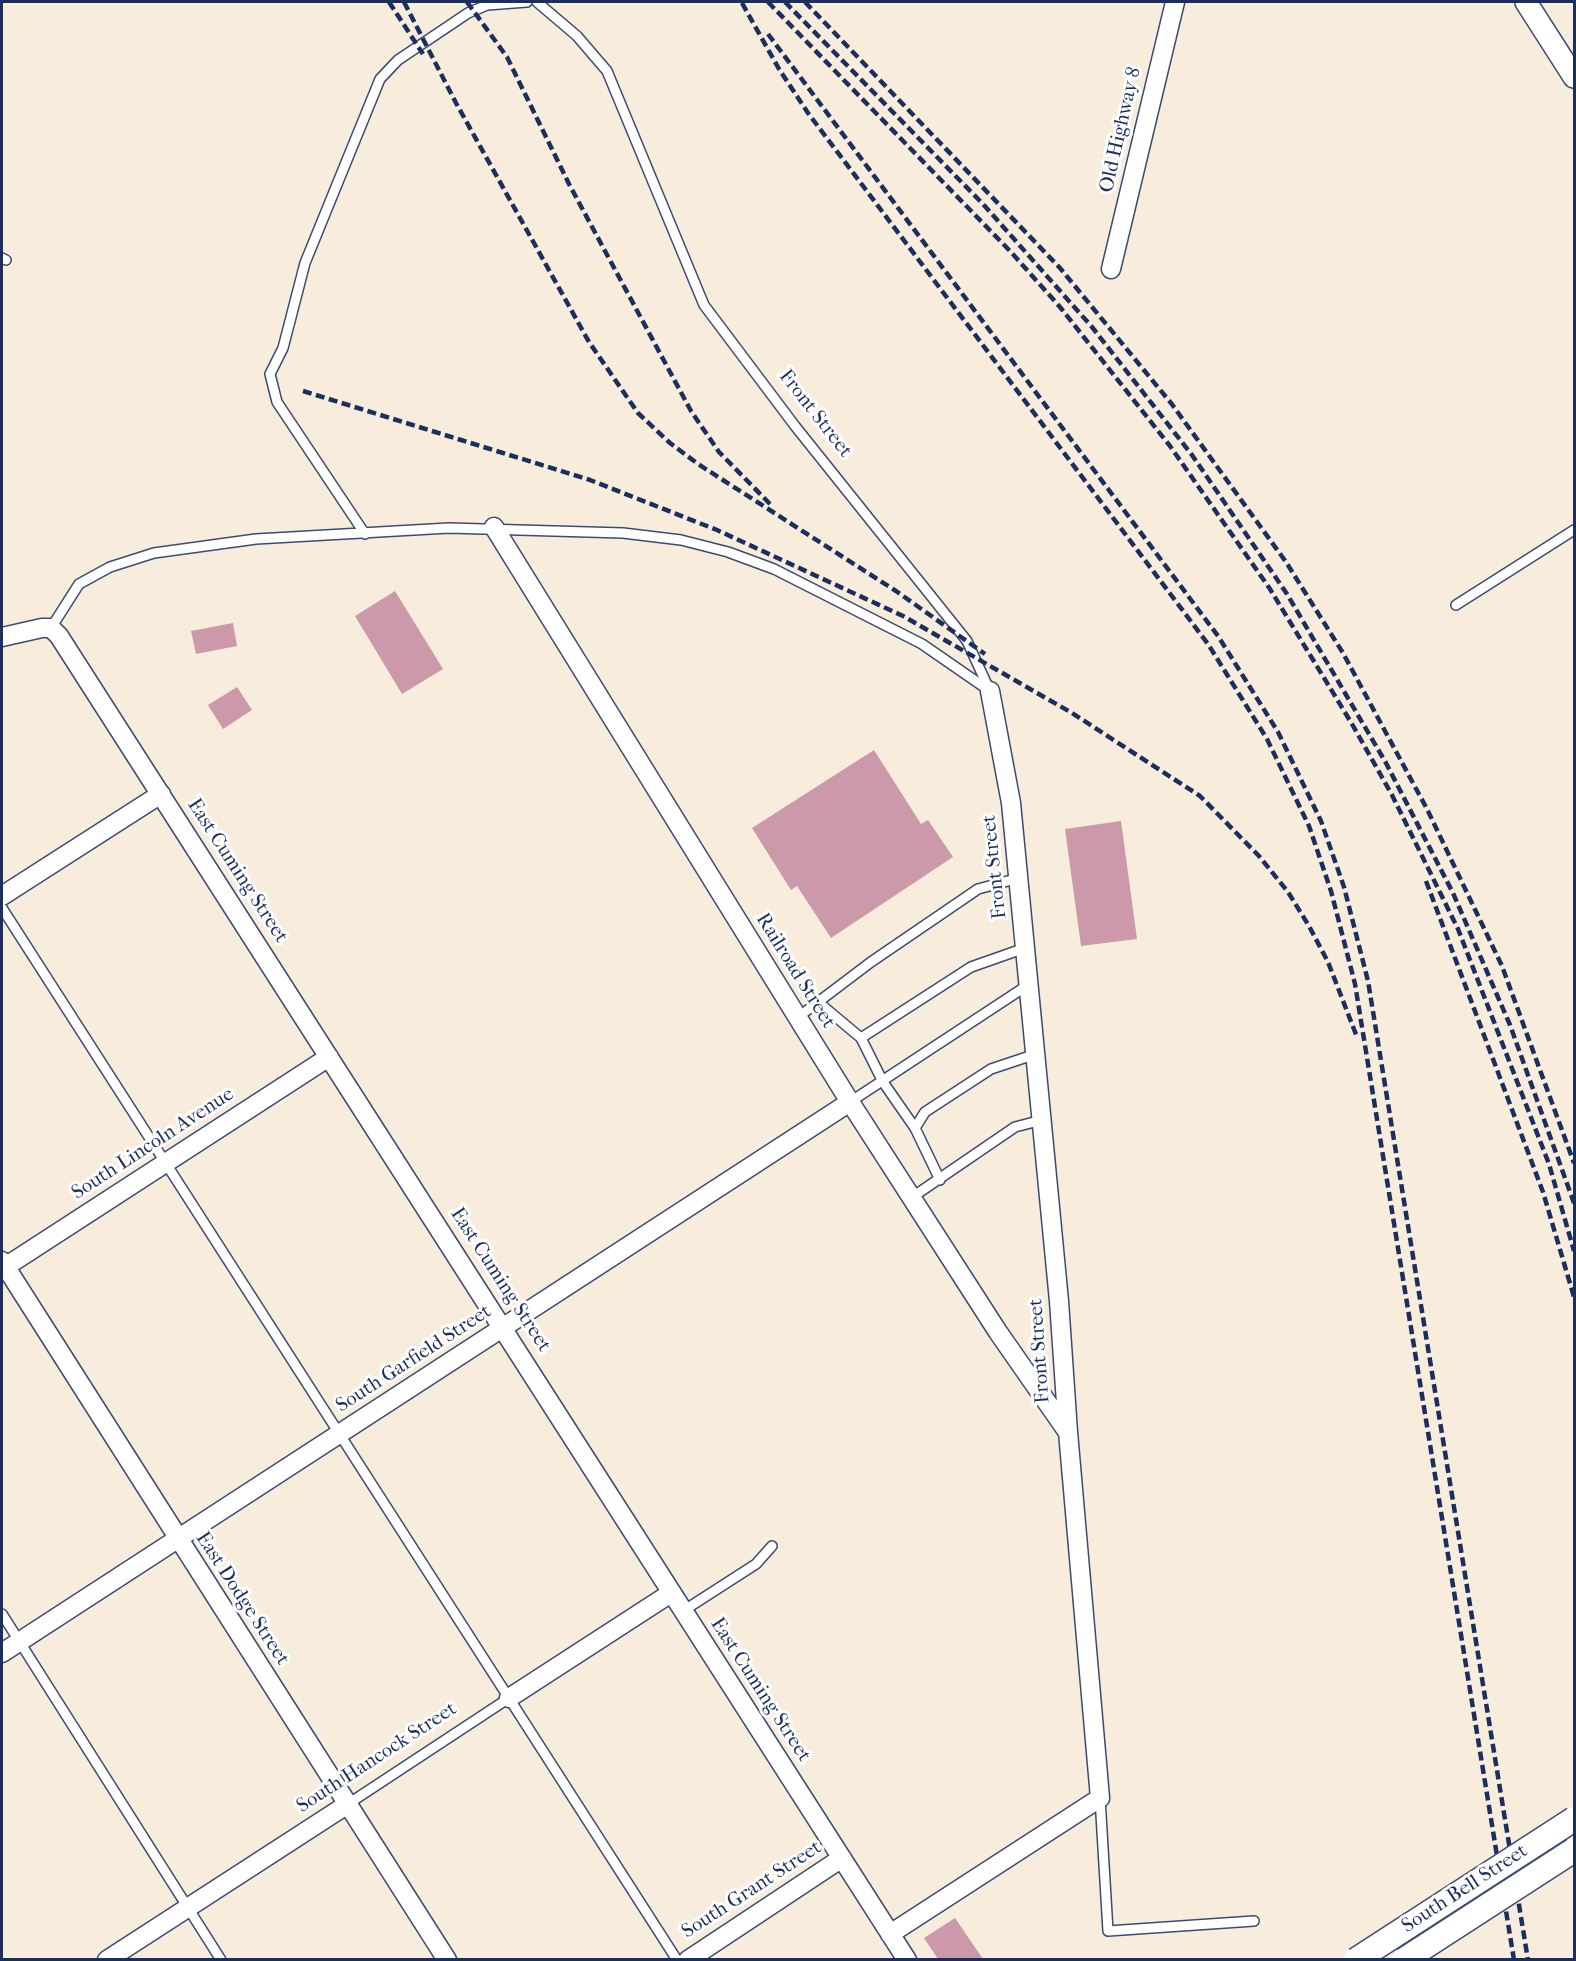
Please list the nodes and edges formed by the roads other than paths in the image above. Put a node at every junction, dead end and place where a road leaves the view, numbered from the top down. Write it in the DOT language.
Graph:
graph roads {
  1 [pos="527,2"];
  2 [pos="537,2"];
  3 [pos="1175,2"];
  4 [pos="1526,2"];
  5 [pos="1575,77"];
  6 [pos="1111,269"];
  7 [pos="494,527"];
  8 [pos="1575,530"];
  9 [pos="365,534"];
  10 [pos="1456,605"];
  11 [pos="51,628"];
  12 [pos="2,636"];
  13 [pos="990,692"];
  14 [pos="161,794"];
  15 [pos="1019,878"];
  16 [pos="2,896"];
  17 [pos="2,908"];
  18 [pos="1025,948"];
  19 [pos="1029,985"];
  20 [pos="818,1002"];
  21 [pos="797,1018"];
  22 [pos="861,1038"];
  23 [pos="1036,1054"];
  24 [pos="329,1057"];
  25 [pos="883,1082"];
  26 [pos="850,1102"];
  27 [pos="1042,1120"];
  28 [pos="915,1128"];
  29 [pos="167,1162"];
  30 [pos="940,1179"];
  31 [pos="911,1198"];
  32 [pos="3,1266"];
  33 [pos="504,1327"];
  34 [pos="1068,1432"];
  35 [pos="339,1434"];
  36 [pos="177,1540"];
  37 [pos="772,1546"];
  38 [pos="671,1593"];
  39 [pos="683,1611"];
  40 [pos="2,1614"];
  41 [pos="20,1641"];
  42 [pos="2,1653"];
  43 [pos="509,1698"];
  44 [pos="1100,1798"];
  45 [pos="348,1804"];
  46 [pos="1575,1819"];
  47 [pos="1575,1850"];
  48 [pos="842,1858"];
  49 [pos="189,1908"];
  50 [pos="1254,1921"];
  51 [pos="890,1934"];
  52 [pos="107,1959"];
  53 [pos="221,1959"];
  54 [pos="447,1959"];
  55 [pos="677,1959"];
  56 [pos="688,1959"];
  57 [pos="907,1959"];
  58 [pos="1356,1959"];
  59 [pos="1404,1959"];
  1 -- 9 [label="lane"];
  2 -- 13 [label="lane, Front Street"];
  3 -- 6 [label="street, Old Highway 8"];
  4 -- 5 [label="street"];
  7 -- 9 [label="lane"];
  7 -- 13 [label="lane"];
  7 -- 21 [label="street, Railroad Street"];
  8 -- 10 [label="lane"];
  9 -- 11 [label="lane"];
  11 -- 12 [label="street"];
  11 -- 14 [label="street, East Cuming Street"];
  13 -- 15 [label="street, Front Street"];
  14 -- 16 [label="street"];
  14 -- 24 [label="street, East Cuming Street"];
  15 -- 18 [label="street, Front Street"];
  15 -- 20 [label="lane"];
  17 -- 29 [label="lane"];
  18 -- 19 [label="street, Front Street"];
  18 -- 22 [label="lane"];
  19 -- 23 [label="street, Front Street"];
  19 -- 25 [label="lane"];
  20 -- 21 [label="lane"];
  20 -- 22 [label="lane"];
  21 -- 26 [label="street, Railroad Street"];
  22 -- 25 [label="lane"];
  23 -- 27 [label="street, Front Street"];
  23 -- 28 [label="lane"];
  24 -- 29 [label="street, South Lincoln Avenue"];
  24 -- 33 [label="street, East Cuming Street"];
  25 -- 26 [label="lane"];
  25 -- 28 [label="lane"];
  26 -- 31 [label="street, Railroad Street"];
  26 -- 33 [label="street, South Garfield Street"];
  27 -- 30 [label="lane"];
  27 -- 34 [label="street, Front Street"];
  28 -- 30 [label="lane"];
  29 -- 32 [label="street, South Lincoln Avenue"];
  29 -- 35 [label="lane"];
  30 -- 31 [label="lane"];
  31 -- 34 [label="street, Railroad Street"];
  32 -- 36 [label="street, East Dodge Street"];
  33 -- 35 [label="street, South Garfield Street"];
  33 -- 38 [label="street, East Cuming Street"];
  34 -- 44 [label="street, Front Street"];
  35 -- 36 [label="street, South Garfield Street"];
  35 -- 43 [label="lane"];
  36 -- 41 [label="street, South Garfield Street"];
  36 -- 45 [label="street, East Dodge Street"];
  37 -- 39 [label="lane"];
  38 -- 39 [label="street, East Cuming Street"];
  38 -- 43 [label="street, South Hancock Street"];
  39 -- 48 [label="street, East Cuming Street"];
  40 -- 41 [label="lane"];
  41 -- 42 [label="street, South Garfield Street"];
  41 -- 49 [label="lane"];
  43 -- 45 [label="lane, South Hancock Street"];
  43 -- 55 [label="lane"];
  44 -- 50 [label="lane"];
  44 -- 51 [label="street"];
  45 -- 49 [label="street, South Hancock Street"];
  45 -- 54 [label="street, East Dodge Street"];
  46 -- 58 [label="main road, South Bell Street, bridge"];
  47 -- 59 [label="main road, South Bell Street, bridge"];
  48 -- 51 [label="street, East Cuming Street"];
  48 -- 56 [label="street, South Grant Street"];
  49 -- 52 [label="street, South Hancock Street"];
  49 -- 53 [label="lane"];
  51 -- 57 [label="street, East Cuming Street"];
}
